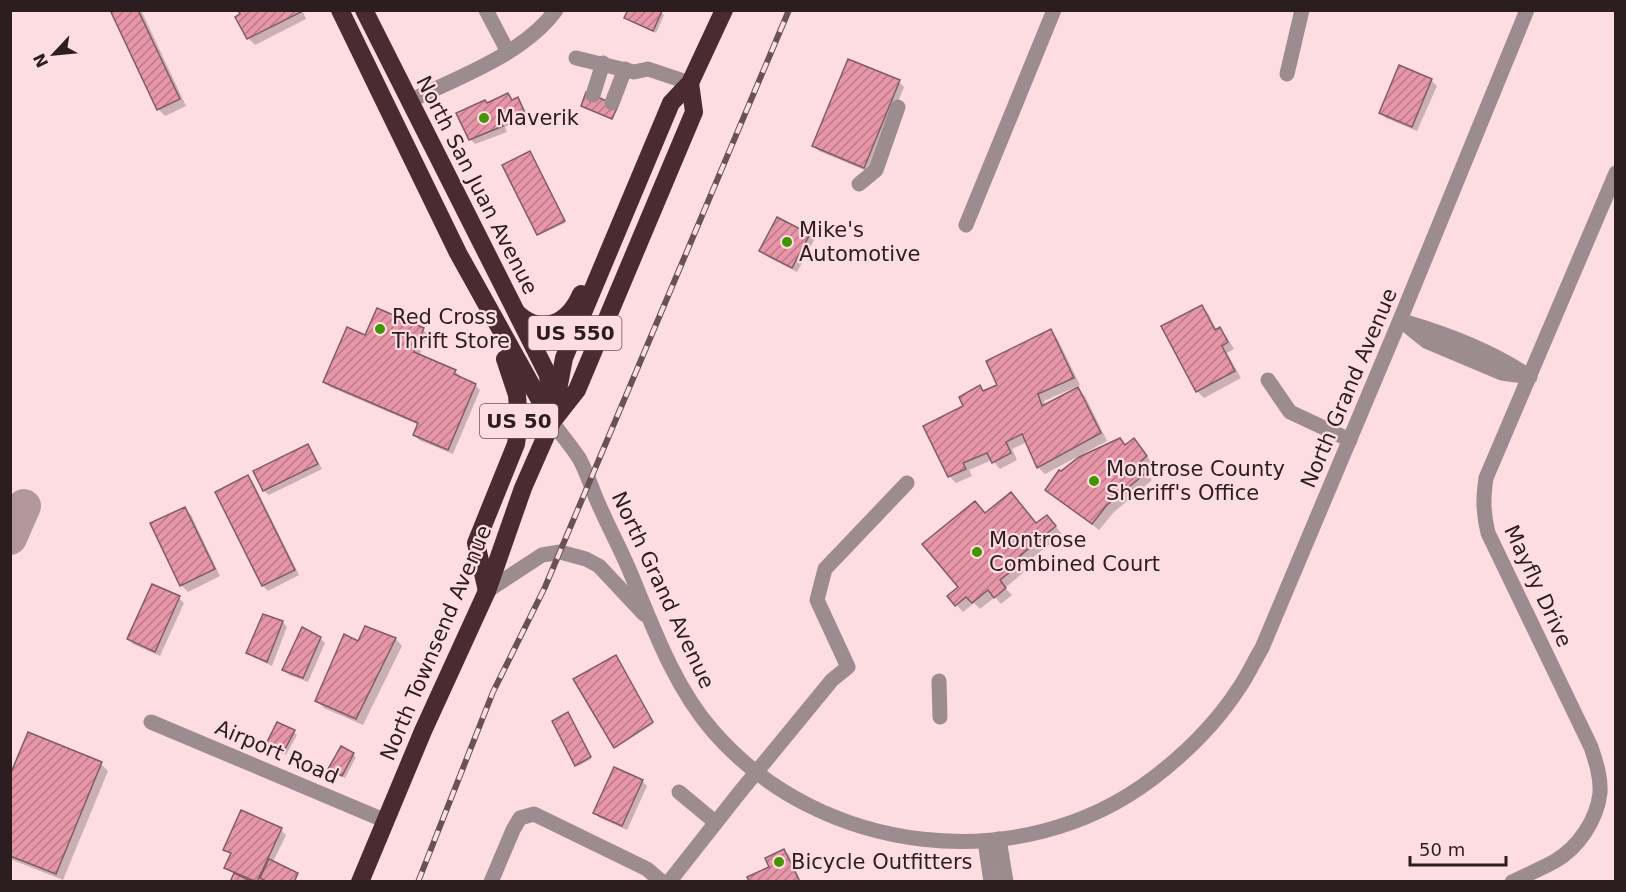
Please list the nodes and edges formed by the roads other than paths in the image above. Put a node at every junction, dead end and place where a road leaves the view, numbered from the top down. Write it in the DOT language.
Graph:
graph roads {
  1 [pos="340,10"];
  2 [pos="364,10"];
  3 [pos="486,10"];
  4 [pos="556,10"];
  5 [pos="724,10"];
  6 [pos="1054,10"];
  7 [pos="1302,10"];
  8 [pos="1527,10"];
  9 [pos="508,52"];
  10 [pos="576,58"];
  11 [pos="603,63"];
  12 [pos="626,69"];
  13 [pos="1287,74"];
  14 [pos="690,83"];
  15 [pos="593,95"];
  16 [pos="410,102"];
  17 [pos="612,103"];
  18 [pos="898,107"];
  19 [pos="1616,173"];
  20 [pos="451,180"];
  21 [pos="859,184"];
  22 [pos="428,191"];
  23 [pos="630,200"];
  24 [pos="966,225"];
  25 [pos="458,253"];
  26 [pos="518,313"];
  27 [pos="1401,320"];
  28 [pos="1530,377"];
  29 [pos="1268,380"];
  30 [pos="552,422"];
  31 [pos="1350,440"];
  32 [pos="907,483"];
  33 [pos="487,591"];
  34 [pos="650,619"];
  35 [pos="939,681"];
  36 [pos="940,717"];
  37 [pos="151,722"];
  38 [pos="757,771"];
  39 [pos="679,792"];
  40 [pos="386,821"];
  41 [pos="715,822"];
  42 [pos="992,840"];
  43 [pos="360,882"];
  44 [pos="491,882"];
  45 [pos="662,882"];
  46 [pos="669,882"];
  47 [pos="991,882"];
  48 [pos="1006,882"];
  49 [pos="1512,882"];
  1 -- 22 [label="highway, US 50"];
  2 -- 16 [label="highway, North San Juan Avenue / US 50"];
  3 -- 9 [label="street"];
  4 -- 9 [label="street"];
  5 -- 14 [label="highway, North Townsend Avenue / US 550"];
  6 -- 24 [label="street"];
  7 -- 13 [label="street"];
  8 -- 27 [label="street, North Grand Avenue"];
  9 -- 16 [label="street"];
  10 -- 11 [label="street"];
  11 -- 12 [label="street"];
  11 -- 15 [label="street"];
  12 -- 14 [label="street"];
  12 -- 17 [label="street"];
  14 -- 23 [label="highway, North Townsend Avenue / US 550"];
  14 -- 30 [label="highway, North Townsend Avenue / US 550"];
  16 -- 20 [label="highway, North San Juan Avenue / US 50"];
  18 -- 21 [label="street"];
  19 -- 28 [label="street, Mayfly Drive"];
  20 -- 22 [label="street"];
  20 -- 26 [label="highway, North San Juan Avenue / US 50"];
  22 -- 25 [label="highway, US 50"];
  23 -- 26 [label="highway"];
  23 -- 30 [label="highway, North Townsend Avenue / US 550"];
  25 -- 30 [label="highway, US 50"];
  25 -- 33 [label="highway, US 50"];
  26 -- 30 [label="highway, North San Juan Avenue / US 50"];
  27 -- 28 [label="street"];
  27 -- 31 [label="street, North Grand Avenue"];
  28 -- 49 [label="street, Mayfly Drive"];
  29 -- 31 [label="street"];
  30 -- 33 [label="highway, North Townsend Avenue / US 50"];
  30 -- 34 [label="street, North Grand Avenue"];
  31 -- 42 [label="street, North Grand Avenue"];
  32 -- 38 [label="street"];
  33 -- 34 [label="street"];
  33 -- 40 [label="highway, North Townsend Avenue / US 50"];
  34 -- 38 [label="street, North Grand Avenue"];
  35 -- 36 [label="street"];
  37 -- 40 [label="street, Airport Road"];
  38 -- 41 [label="street"];
  38 -- 42 [label="street, North Grand Avenue"];
  39 -- 41 [label="street"];
  40 -- 43 [label="highway, North Townsend Avenue / US 50"];
  41 -- 46 [label="street"];
  42 -- 47 [label="street"];
  42 -- 48 [label="street"];
  44 -- 45 [label="street"];
}
